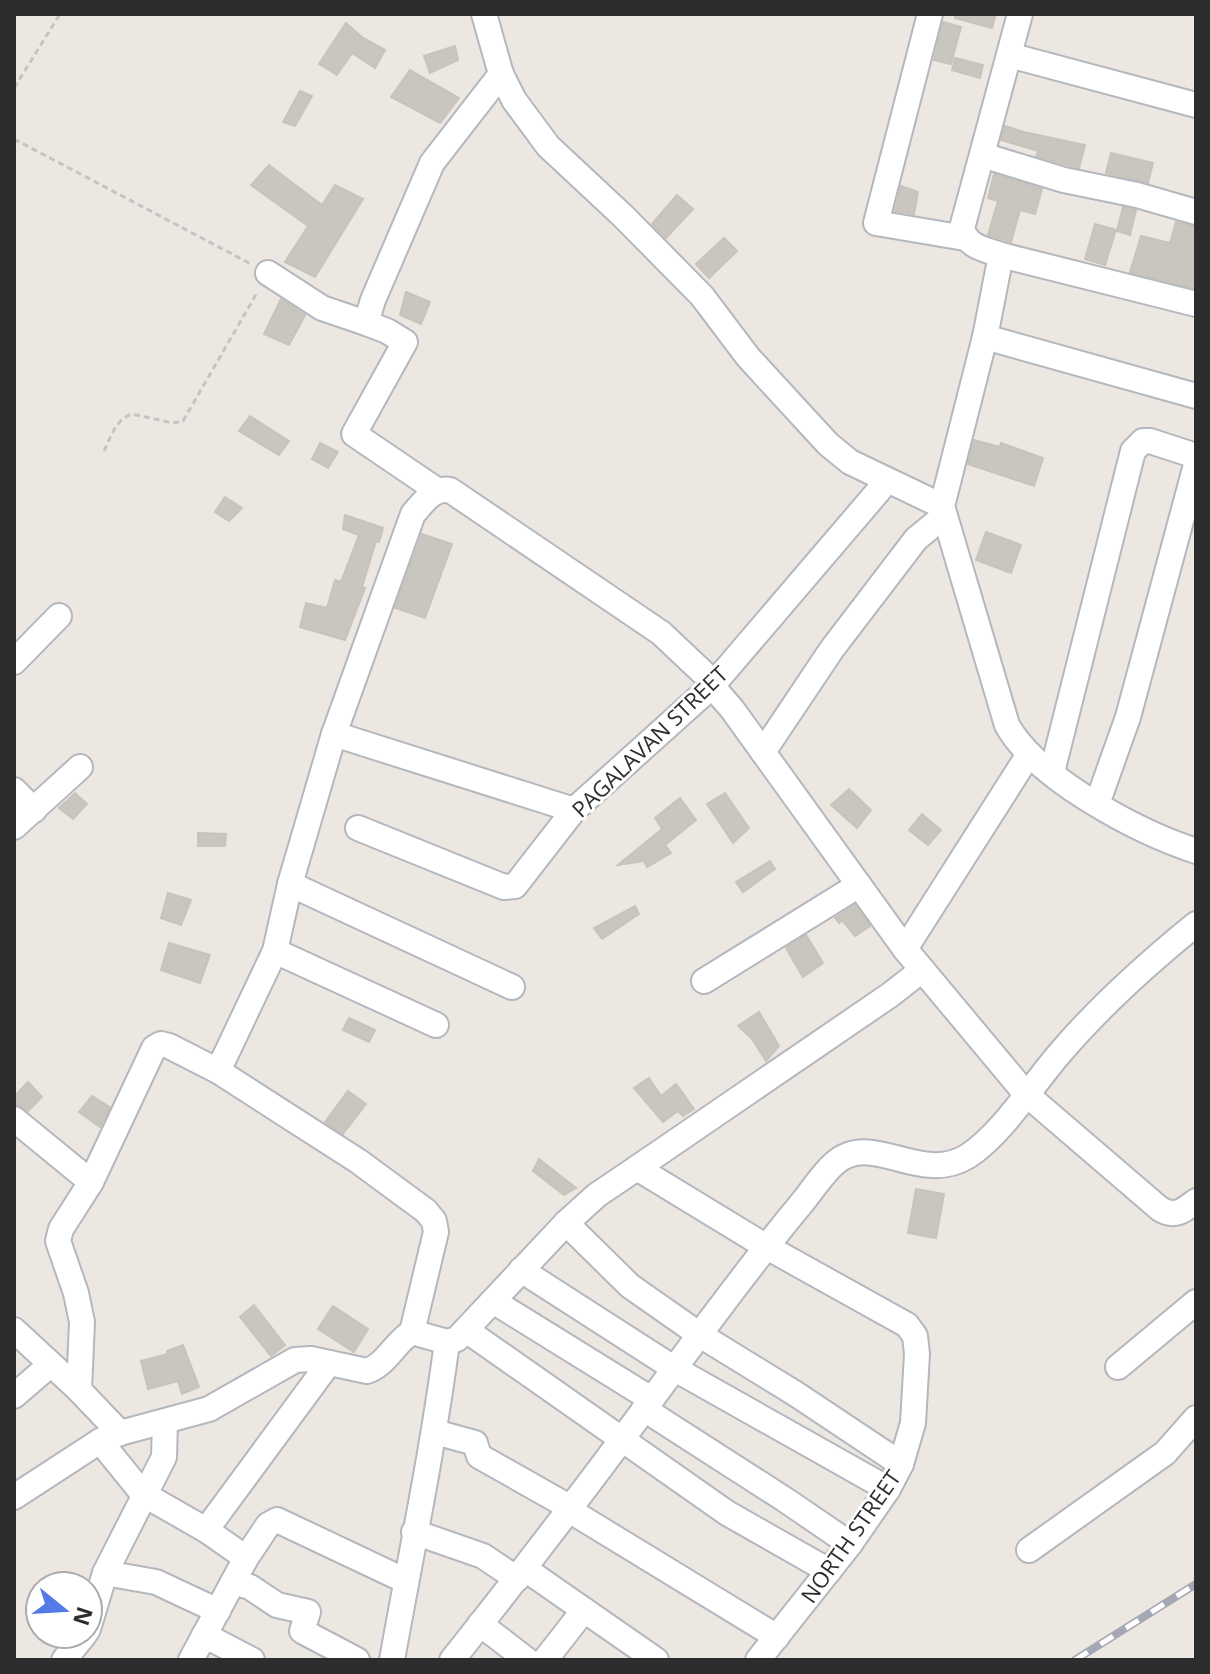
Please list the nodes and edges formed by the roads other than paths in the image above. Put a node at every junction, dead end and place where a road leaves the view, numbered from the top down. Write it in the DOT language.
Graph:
graph roads {
  1 [pos="484,14"];
  2 [pos="930,14"];
  3 [pos="1020,14"];
  4 [pos="1009,55"];
  5 [pos="501,74"];
  6 [pos="1196,105"];
  7 [pos="982,155"];
  8 [pos="1196,212"];
  9 [pos="965,238"];
  10 [pos="1001,255"];
  11 [pos="268,273"];
  12 [pos="1196,304"];
  13 [pos="366,323"];
  14 [pos="985,337"];
  15 [pos="1196,396"];
  16 [pos="1196,456"];
  17 [pos="1196,465"];
  18 [pos="887,481"];
  19 [pos="438,491"];
  20 [pos="943,511"];
  21 [pos="59,616"];
  22 [pos="14,662"];
  23 [pos="713,684"];
  24 [pos="334,734"];
  25 [pos="763,752"];
  26 [pos="1029,754"];
  27 [pos="80,767"];
  28 [pos="1052,772"];
  29 [pos="14,790"];
  30 [pos="1097,804"];
  31 [pos="34,810"];
  32 [pos="574,810"];
  33 [pos="14,827"];
  34 [pos="358,828"];
  35 [pos="1196,851"];
  36 [pos="290,884"];
  37 [pos="859,885"];
  38 [pos="1196,924"];
  39 [pos="905,949"];
  40 [pos="275,951"];
  41 [pos="922,970"];
  42 [pos="704,981"];
  43 [pos="512,987"];
  44 [pos="436,1025"];
  45 [pos="218,1071"];
  46 [pos="1026,1094"];
  47 [pos="14,1119"];
  48 [pos="637,1168"];
  49 [pos="91,1182"];
  50 [pos="1196,1201"];
  51 [pos="566,1223"];
  52 [pos="765,1246"];
  53 [pos="521,1270"];
  54 [pos="493,1301"];
  55 [pos="1196,1302"];
  56 [pos="14,1330"];
  57 [pos="412,1332"];
  58 [pos="700,1335"];
  59 [pos="457,1336"];
  60 [pos="329,1363"];
  61 [pos="50,1365"];
  62 [pos="1118,1367"];
  63 [pos="675,1369"];
  64 [pos="79,1390"];
  65 [pos="14,1396"];
  66 [pos="648,1404"];
  67 [pos="1196,1418"];
  68 [pos="165,1422"];
  69 [pos="435,1432"];
  70 [pos="110,1437"];
  71 [pos="622,1439"];
  72 [pos="901,1464"];
  73 [pos="888,1489"];
  74 [pos="143,1494"];
  75 [pos="14,1497"];
  76 [pos="570,1509"];
  77 [pos="206,1530"];
  78 [pos="414,1532"];
  79 [pos="850,1544"];
  80 [pos="1029,1550"];
  81 [pos="246,1558"];
  82 [pos="829,1571"];
  83 [pos="105,1573"];
  84 [pos="521,1574"];
  85 [pos="104,1576"];
  86 [pos="406,1581"];
  87 [pos="233,1582"];
  88 [pos="584,1610"];
  89 [pos="218,1611"];
  90 [pos="480,1624"];
  91 [pos="204,1635"];
  92 [pos="777,1637"];
  93 [pos="191,1660"];
  94 [pos="252,1660"];
  95 [pos="357,1660"];
  96 [pos="392,1660"];
  97 [pos="452,1660"];
  98 [pos="527,1660"];
  99 [pos="545,1660"];
  100 [pos="656,1660"];
  101 [pos="758,1660"];
  1 -- 5 [label="street"];
  2 -- 9 [label="street"];
  3 -- 4 [label="street"];
  4 -- 6 [label="street"];
  4 -- 7 [label="street"];
  5 -- 13 [label="street"];
  5 -- 18 [label="street"];
  7 -- 8 [label="street"];
  7 -- 9 [label="street"];
  9 -- 10 [label="street"];
  10 -- 12 [label="street"];
  10 -- 14 [label="street"];
  11 -- 13 [label="street"];
  13 -- 19 [label="street"];
  14 -- 15 [label="street"];
  14 -- 20 [label="street"];
  16 -- 28 [label="street"];
  17 -- 30 [label="street"];
  18 -- 20 [label="street"];
  18 -- 23 [label="street, PAGALAVAN STREET"];
  19 -- 23 [label="street"];
  19 -- 24 [label="street"];
  20 -- 25 [label="street"];
  20 -- 26 [label="street"];
  21 -- 22 [label="street"];
  23 -- 25 [label="street"];
  23 -- 32 [label="street, PAGALAVAN STREET"];
  24 -- 32 [label="street"];
  24 -- 36 [label="street"];
  25 -- 37 [label="street"];
  26 -- 28 [label="street"];
  26 -- 39 [label="street"];
  27 -- 31 [label="street"];
  28 -- 30 [label="street"];
  29 -- 31 [label="street"];
  30 -- 35 [label="street"];
  31 -- 33 [label="street"];
  32 -- 34 [label="street, PAGALAVAN STREET"];
  36 -- 40 [label="street"];
  36 -- 43 [label="street"];
  37 -- 39 [label="street"];
  37 -- 42 [label="street"];
  38 -- 46 [label="street"];
  39 -- 41 [label="street"];
  40 -- 44 [label="street"];
  40 -- 45 [label="street"];
  41 -- 46 [label="street"];
  41 -- 48 [label="street"];
  45 -- 49 [label="street"];
  45 -- 57 [label="street"];
  46 -- 50 [label="street"];
  46 -- 52 [label="street"];
  47 -- 49 [label="street"];
  48 -- 51 [label="street"];
  48 -- 52 [label="street"];
  49 -- 64 [label="street"];
  51 -- 53 [label="street"];
  51 -- 58 [label="street"];
  52 -- 58 [label="street"];
  52 -- 72 [label="street, NORTH STREET"];
  53 -- 54 [label="street"];
  53 -- 63 [label="street"];
  54 -- 59 [label="street"];
  54 -- 66 [label="street"];
  55 -- 62 [label="street"];
  56 -- 61 [label="street"];
  57 -- 59 [label="street"];
  57 -- 60 [label="street"];
  58 -- 63 [label="street"];
  58 -- 72 [label="street"];
  59 -- 69 [label="street"];
  59 -- 71 [label="street"];
  60 -- 68 [label="street"];
  60 -- 77 [label="street"];
  61 -- 64 [label="street"];
  61 -- 65 [label="street"];
  63 -- 66 [label="street"];
  63 -- 73 [label="street"];
  64 -- 70 [label="street"];
  66 -- 71 [label="street"];
  66 -- 79 [label="street"];
  67 -- 80 [label="street"];
  68 -- 70 [label="street"];
  68 -- 74 [label="street"];
  69 -- 76 [label="street"];
  69 -- 78 [label="street"];
  70 -- 74 [label="street"];
  70 -- 75 [label="street"];
  71 -- 76 [label="street"];
  71 -- 82 [label="street"];
  72 -- 73 [label="street, NORTH STREET"];
  73 -- 79 [label="street, NORTH STREET"];
  74 -- 77 [label="street"];
  74 -- 83 [label="street"];
  76 -- 84 [label="street"];
  76 -- 92 [label="street"];
  77 -- 81 [label="street"];
  78 -- 84 [label="street"];
  78 -- 86 [label="street"];
  79 -- 82 [label="street, NORTH STREET"];
  81 -- 86 [label="street"];
  81 -- 87 [label="street"];
  82 -- 92 [label="street, NORTH STREET"];
  83 -- 85 [label="street"];
  83 -- 89 [label="street"];
  84 -- 88 [label="street"];
  84 -- 90 [label="street"];
  86 -- 96 [label="street"];
  87 -- 89 [label="street"];
  87 -- 95 [label="street"];
  88 -- 99 [label="street"];
  88 -- 100 [label="street"];
  89 -- 91 [label="street"];
  90 -- 97 [label="street"];
  90 -- 98 [label="street"];
  91 -- 93 [label="street"];
  91 -- 94 [label="street"];
  92 -- 101 [label="street, NORTH STREET"];
}
